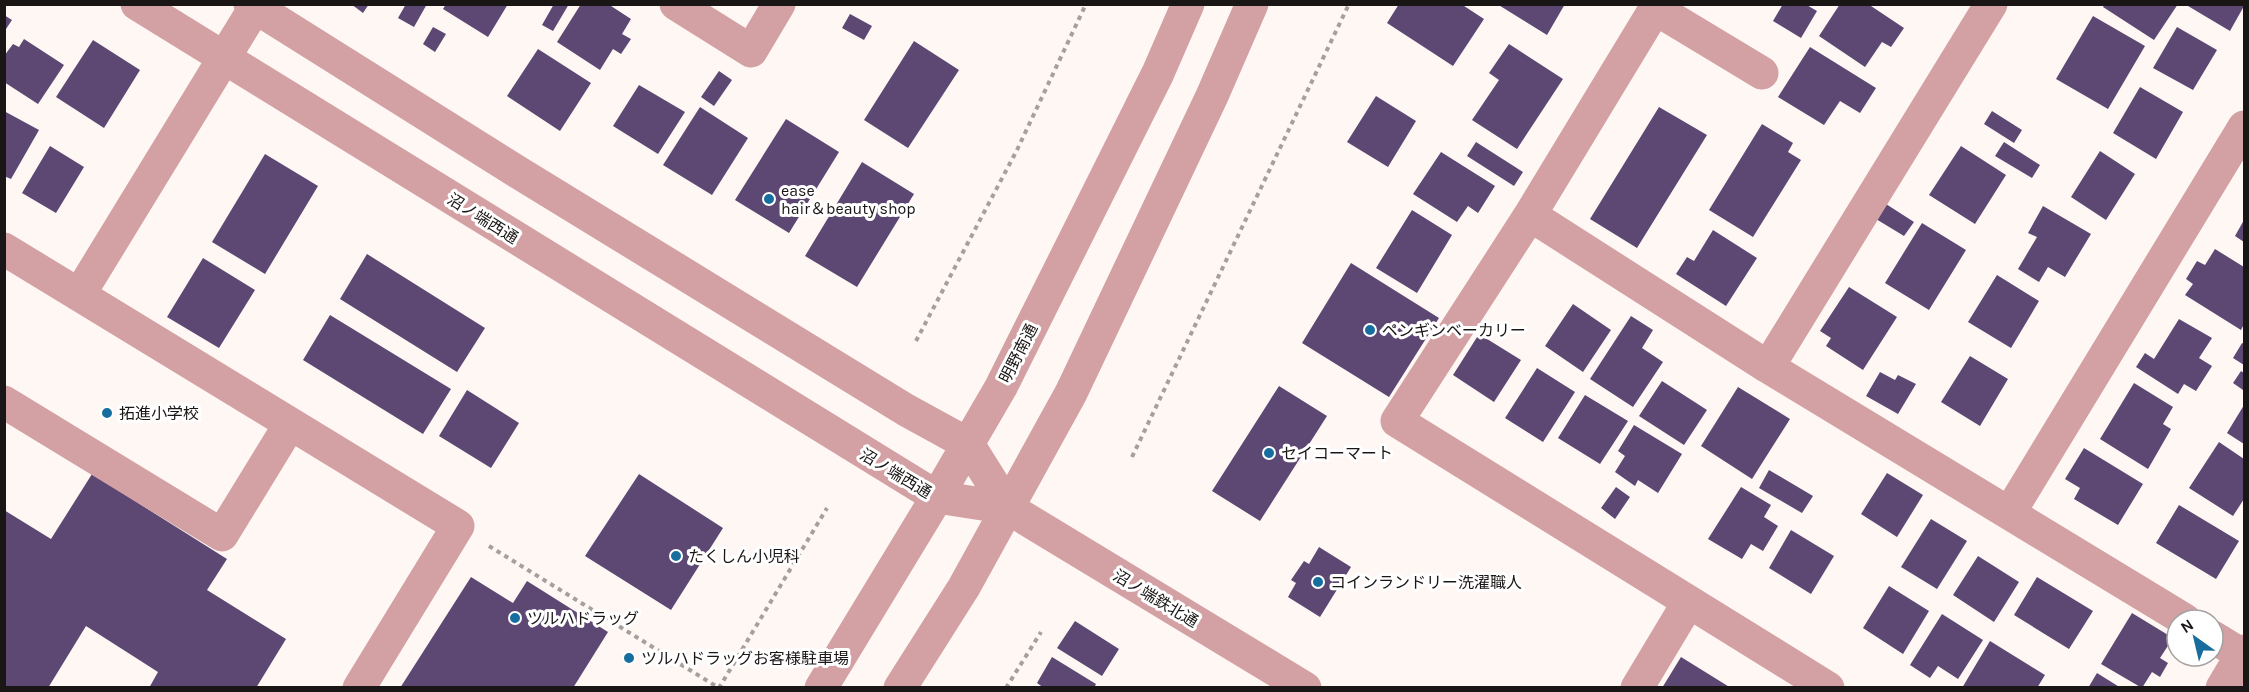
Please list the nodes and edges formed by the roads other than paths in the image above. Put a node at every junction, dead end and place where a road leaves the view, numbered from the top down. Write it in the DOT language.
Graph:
graph roads {
  1 [pos="137,4"];
  2 [pos="676,4"];
  3 [pos="779,4"];
  4 [pos="1188,4"];
  5 [pos="1252,4"];
  6 [pos="1991,4"];
  7 [pos="254,5"];
  8 [pos="1657,7"];
  9 [pos="223,57"];
  10 [pos="1762,73"];
  11 [pos="2244,127"];
  12 [pos="1530,215"];
  13 [pos="4,249"];
  14 [pos="79,295"];
  15 [pos="1768,367"];
  16 [pos="4,402"];
  17 [pos="290,424"];
  18 [pos="968,444"];
  19 [pos="937,497"];
  20 [pos="1008,508"];
  21 [pos="2010,512"];
  22 [pos="1688,603"];
  23 [pos="2166,608"];
  24 [pos="2225,644"];
  25 [pos="2244,654"];
  26 [pos="359,687"];
  27 [pos="821,687"];
  28 [pos="900,687"];
  29 [pos="1305,687"];
  30 [pos="1637,687"];
  31 [pos="1828,687"];
  32 [pos="2222,687"];
  1 -- 9 [label="street, 沼ノ端西通"];
  2 -- 3 [label="street"];
  4 -- 18 [label="street, 明野南通"];
  5 -- 20 [label="street"];
  6 -- 15 [label="street"];
  7 -- 9 [label="street"];
  7 -- 18 [label="street"];
  8 -- 10 [label="street"];
  8 -- 12 [label="street"];
  9 -- 14 [label="street"];
  9 -- 19 [label="street, 沼ノ端西通"];
  11 -- 21 [label="street"];
  12 -- 15 [label="street"];
  12 -- 22 [label="street"];
  13 -- 14 [label="street"];
  14 -- 17 [label="street"];
  15 -- 21 [label="street"];
  16 -- 17 [label="street"];
  17 -- 26 [label="street"];
  18 -- 19 [label="street, 明野南通"];
  18 -- 20 [label="street"];
  19 -- 20 [label="street, 沼ノ端西通"];
  19 -- 27 [label="street, 明野南通"];
  20 -- 28 [label="street"];
  20 -- 29 [label="street, 沼ノ端鉄北通"];
  21 -- 23 [label="street"];
  22 -- 30 [label="street"];
  22 -- 31 [label="street"];
  24 -- 25 [label="street"];
  25 -- 32 [label="street"];
}
